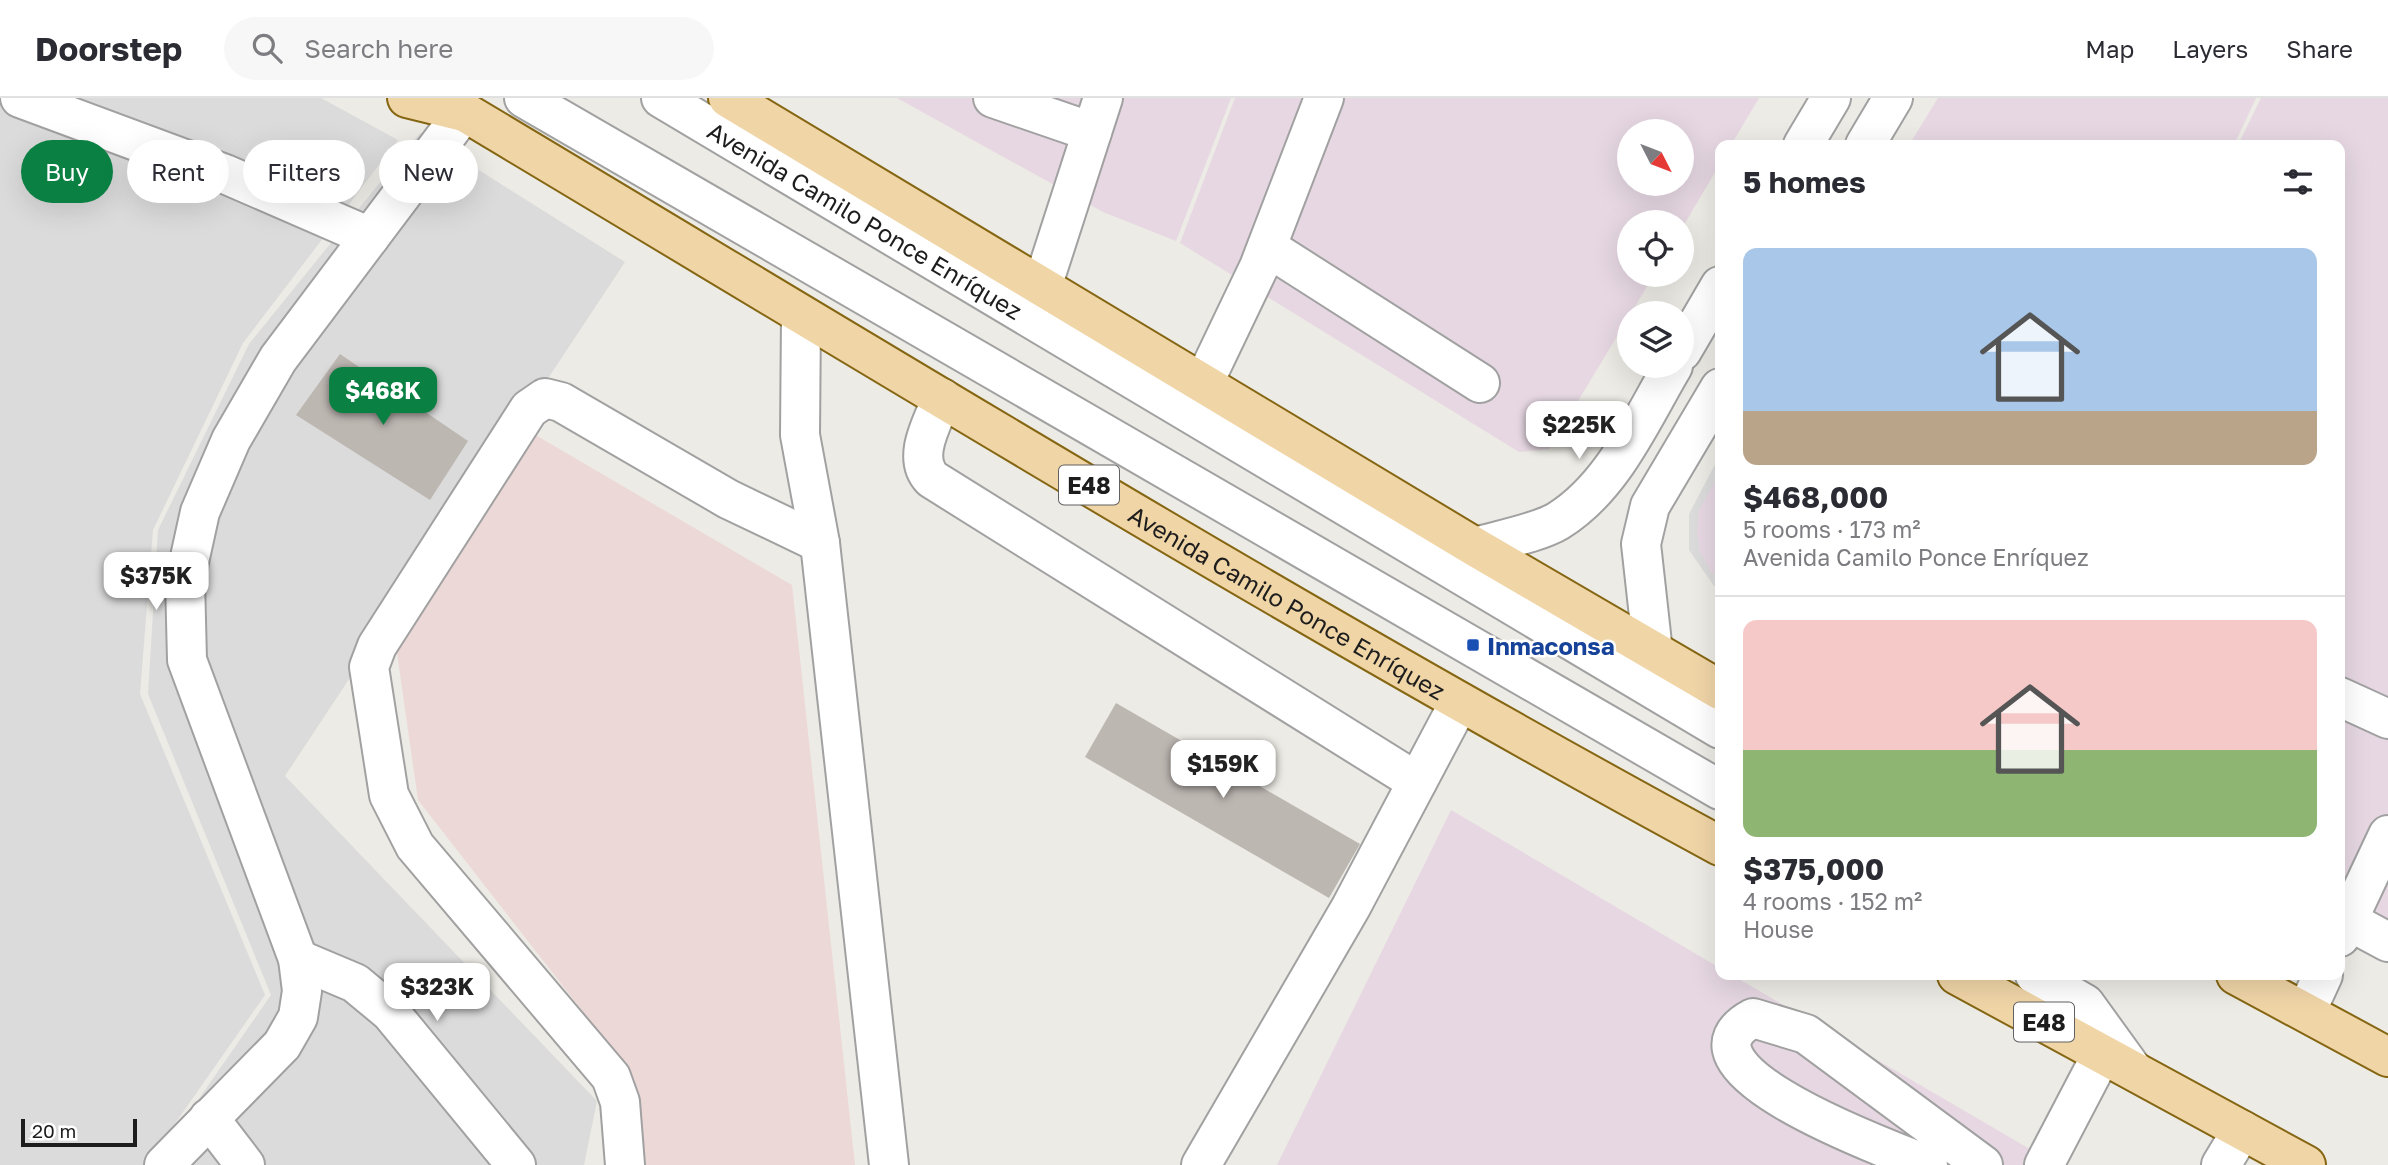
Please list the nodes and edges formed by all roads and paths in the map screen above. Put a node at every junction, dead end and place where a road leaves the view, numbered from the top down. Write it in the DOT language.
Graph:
graph roads {
  1 [pos="20,98"];
  2 [pos="407,98"];
  3 [pos="523,98"];
  4 [pos="661,98"];
  5 [pos="728,98"];
  6 [pos="993,98"];
  7 [pos="1324,98"];
  8 [pos="1831,98"];
  9 [pos="1893,98"];
  10 [pos="453,105"];
  11 [pos="1098,115"];
  12 [pos="1806,140"];
  13 [pos="1868,140"];
  14 [pos="370,237"];
  15 [pos="1267,247"];
  16 [pos="1042,287"];
  17 [pos="1715,295"];
  18 [pos="801,316"];
  19 [pos="1694,330"];
  20 [pos="1666,378"];
  21 [pos="1480,383"];
  22 [pos="1203,384"];
  23 [pos="1715,396"];
  24 [pos="942,398"];
  25 [pos="820,543"];
  26 [pos="1475,547"];
  27 [pos="1653,652"];
  28 [pos="1715,687"];
  29 [pos="2345,699"];
  30 [pos="1458,703"];
  31 [pos="2388,719"];
  32 [pos="1715,726"];
  33 [pos="1417,782"];
  34 [pos="1715,787"];
  35 [pos="2388,835"];
  36 [pos="1715,843"];
  37 [pos="2345,927"];
  38 [pos="2345,929"];
  39 [pos="2388,942"];
  40 [pos="299,959"];
  41 [pos="1966,980"];
  42 [pos="2044,980"];
  43 [pos="2245,980"];
  44 [pos="2321,980"];
  45 [pos="2306,1012"];
  46 [pos="2388,1057"];
  47 [pos="2117,1061"];
  48 [pos="209,1118"];
  49 [pos="2242,1130"];
  50 [pos="164,1165"];
  51 [pos="245,1165"];
  52 [pos="516,1165"];
  53 [pos="625,1165"];
  54 [pos="889,1165"];
  55 [pos="1201,1165"];
  56 [pos="1928,1165"];
  57 [pos="1983,1165"];
  58 [pos="2044,1165"];
  59 [pos="2221,1165"];
  60 [pos="2306,1165"];
  1 -- 14 [label="street"];
  2 -- 10 [label="main road, Avenida Camilo Ponce Enríquez / E48"];
  3 -- 34 [label="street"];
  4 -- 32 [label="street, Avenida Camilo Ponce Enríquez"];
  5 -- 16 [label="main road, Avenida Camilo Ponce Enríquez"];
  6 -- 11 [label="street"];
  7 -- 15 [label="street"];
  8 -- 12 [label="street"];
  9 -- 13 [label="street"];
  10 -- 14 [label="street"];
  10 -- 18 [label="main road, Avenida Camilo Ponce Enríquez / E48"];
  11 -- 16 [label="street"];
  14 -- 40 [label="street"];
  15 -- 21 [label="street"];
  15 -- 22 [label="street"];
  16 -- 22 [label="main road, Avenida Camilo Ponce Enríquez"];
  17 -- 19 [label="street"];
  18 -- 24 [label="main road, Avenida Camilo Ponce Enríquez / E48"];
  18 -- 25 [label="street"];
  20 -- 26 [label="street"];
  22 -- 26 [label="main road, Avenida Camilo Ponce Enríquez"];
  23 -- 27 [label="street"];
  24 -- 30 [label="main road, Avenida Camilo Ponce Enríquez / E48"];
  24 -- 33 [label="street"];
  25 -- 53 [label="street"];
  25 -- 54 [label="street"];
  26 -- 27 [label="main road, Avenida Camilo Ponce Enríquez"];
  27 -- 28 [label="main road, Avenida Camilo Ponce Enríquez"];
  29 -- 31 [label="street"];
  30 -- 33 [label="street"];
  30 -- 36 [label="main road, Avenida Camilo Ponce Enríquez / E48"];
  33 -- 55 [label="street"];
  35 -- 37 [label="street"];
  38 -- 39 [label="street"];
  40 -- 48 [label="street"];
  40 -- 52 [label="street"];
  41 -- 47 [label="main road, E48"];
  42 -- 47 [label="street"];
  43 -- 45 [label="main road"];
  44 -- 45 [label="street"];
  45 -- 46 [label="main road"];
  47 -- 49 [label="main road, E48"];
  47 -- 58 [label="street"];
  48 -- 50 [label="street"];
  48 -- 51 [label="street"];
  49 -- 59 [label="street"];
  49 -- 60 [label="main road, E48"];
  56 -- 57 [label="street"];
}
